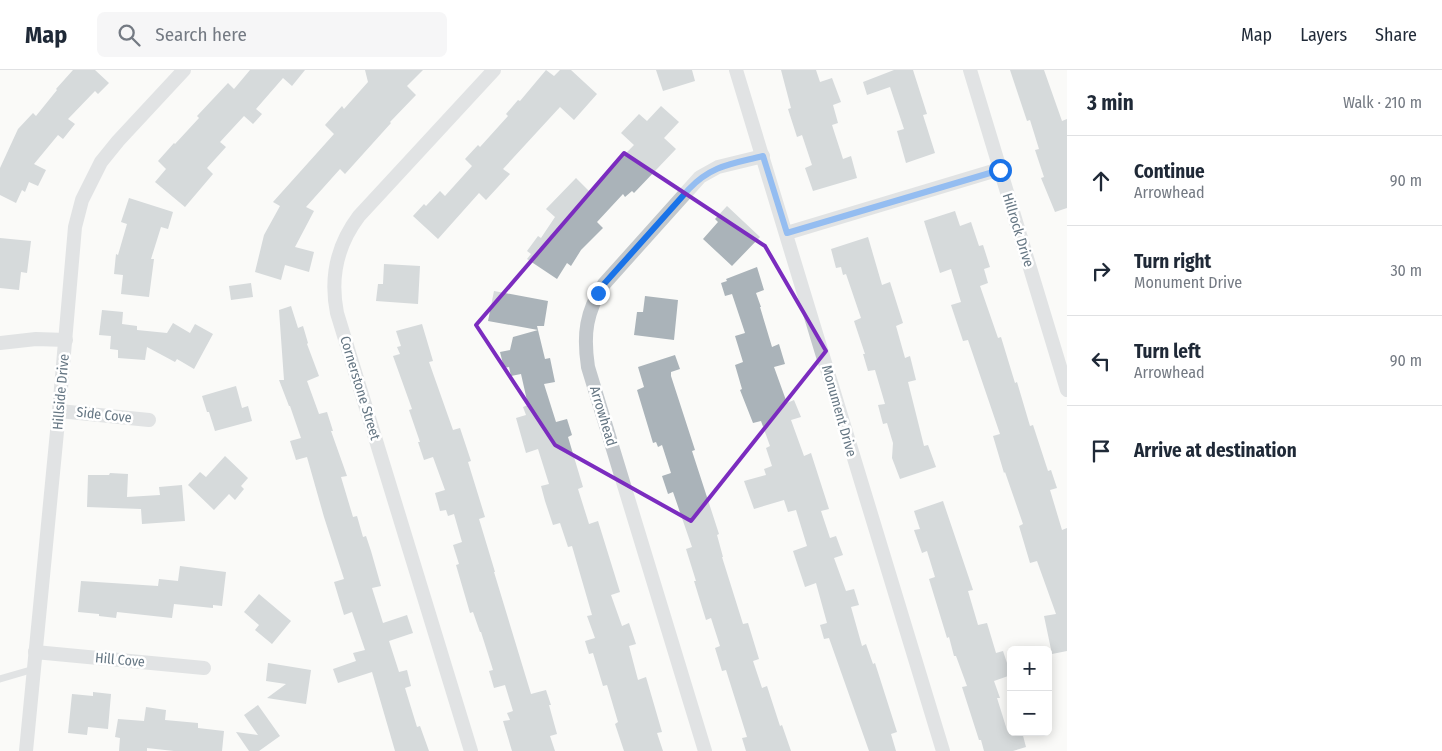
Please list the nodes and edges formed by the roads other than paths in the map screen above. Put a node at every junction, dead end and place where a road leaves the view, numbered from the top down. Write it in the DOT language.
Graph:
graph roads {
  1 [pos="184,70"];
  2 [pos="494,70"];
  3 [pos="736,70"];
  4 [pos="970,70"];
  5 [pos="763,156"];
  6 [pos="1000,170"];
  7 [pos="787,233"];
  8 [pos="66,340"];
  9 [pos="0,343"];
  10 [pos="1067,390"];
  11 [pos="59,411"];
  12 [pos="150,420"];
  13 [pos="35,652"];
  14 [pos="204,668"];
  15 [pos="34,669"];
  16 [pos="0,679"];
  17 [pos="26,751"];
  18 [pos="471,751"];
  19 [pos="705,751"];
  20 [pos="943,751"];
  1 -- 8 [label="street, Hillside Drive"];
  2 -- 18 [label="street, Cornerstone Street"];
  3 -- 5 [label="street, Monument Drive"];
  4 -- 6 [label="street, Hillrock Drive"];
  5 -- 7 [label="street, Monument Drive"];
  5 -- 19 [label="street, Arrowhead"];
  6 -- 7 [label="street"];
  6 -- 10 [label="street, Hillrock Drive"];
  7 -- 20 [label="street, Monument Drive"];
  8 -- 9 [label="street"];
  8 -- 11 [label="street, Hillside Drive"];
  11 -- 12 [label="street, Side Cove"];
  11 -- 13 [label="street, Hillside Drive"];
  13 -- 14 [label="street, Hill Cove"];
  13 -- 15 [label="street, Hillside Drive"];
  15 -- 16 [label="lane"];
  15 -- 17 [label="street, Hillside Drive"];
}
